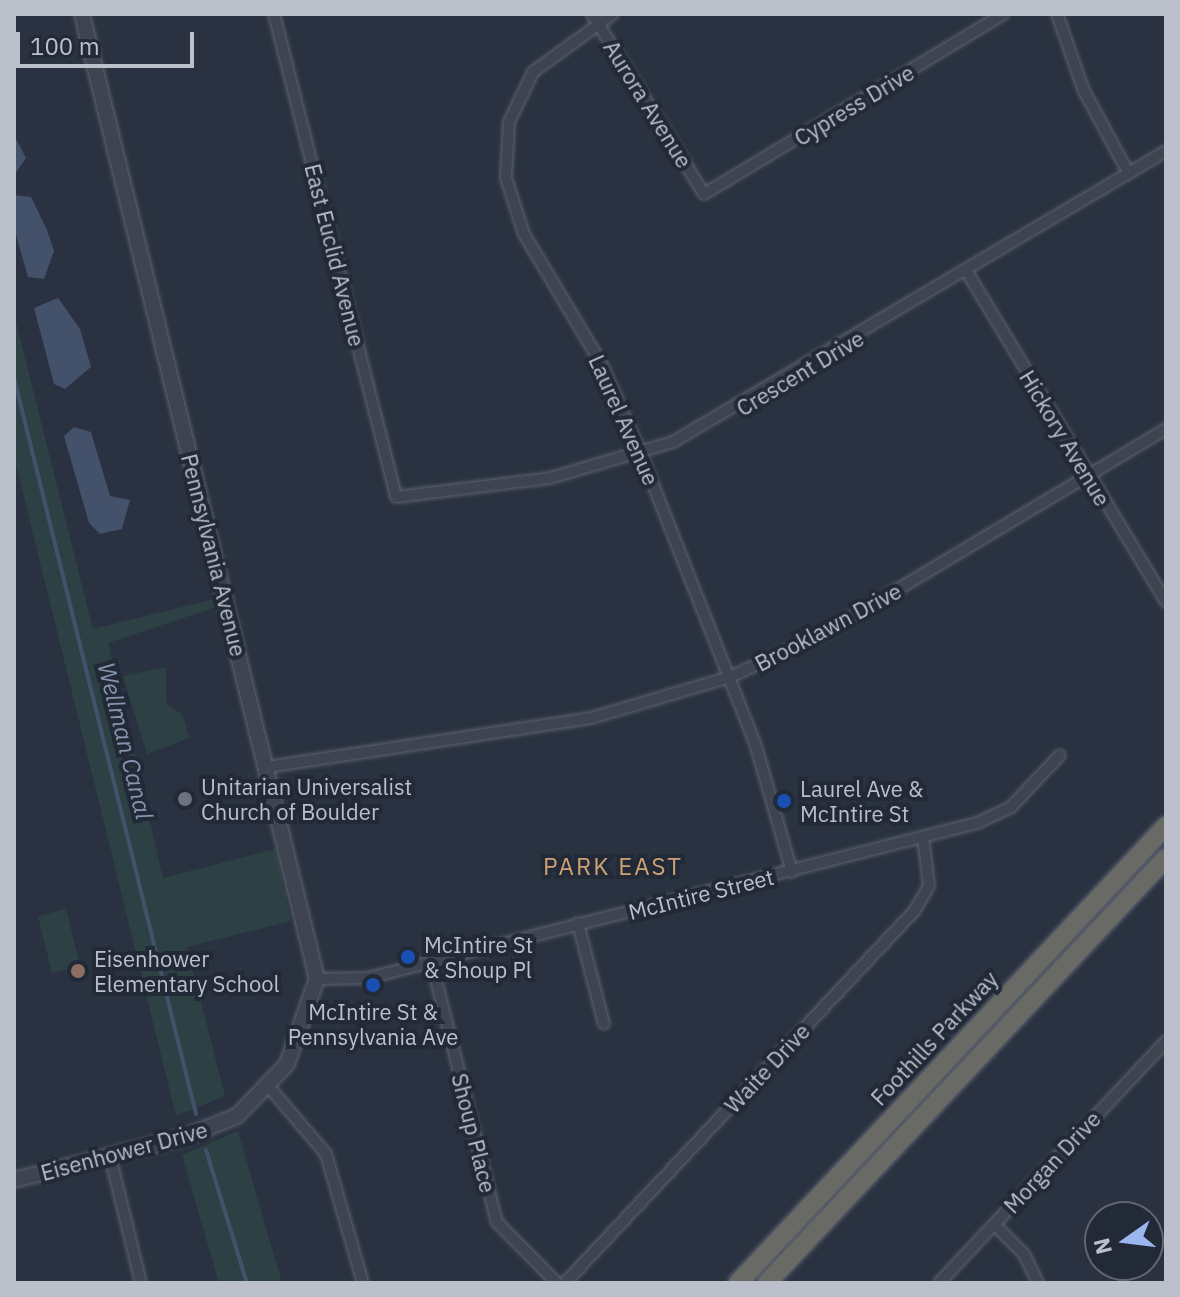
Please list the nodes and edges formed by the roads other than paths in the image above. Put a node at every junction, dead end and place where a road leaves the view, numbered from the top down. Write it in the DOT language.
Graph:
graph roads {
  1 [pos="82,14"];
  2 [pos="274,14"];
  3 [pos="613,14"];
  4 [pos="1003,14"];
  5 [pos="1057,14"];
  6 [pos="595,18"];
  7 [pos="1166,151"];
  8 [pos="1129,174"];
  9 [pos="704,194"];
  10 [pos="967,272"];
  11 [pos="1166,429"];
  12 [pos="641,454"];
  13 [pos="1087,475"];
  14 [pos="396,497"];
  15 [pos="1166,602"];
  16 [pos="730,677"];
  17 [pos="1060,755"];
  18 [pos="267,767"];
  19 [pos="1166,826"];
  20 [pos="923,837"];
  21 [pos="1166,858"];
  22 [pos="792,872"];
  23 [pos="578,923"];
  24 [pos="431,960"];
  25 [pos="317,979"];
  26 [pos="604,1024"];
  27 [pos="1166,1041"];
  28 [pos="269,1087"];
  29 [pos="110,1156"];
  30 [pos="14,1180"];
  31 [pos="994,1224"];
  32 [pos="141,1283"];
  33 [pos="363,1283"];
  34 [pos="557,1283"];
  35 [pos="565,1283"];
  36 [pos="738,1283"];
  37 [pos="767,1283"];
  38 [pos="939,1283"];
  39 [pos="1038,1283"];
  1 -- 18 [label="street, Pennsylvania Avenue"];
  2 -- 14 [label="street, East Euclid Avenue"];
  3 -- 6 [label="street, Laurel Avenue"];
  4 -- 9 [label="street, Cypress Drive"];
  5 -- 8 [label="street"];
  6 -- 9 [label="street, Aurora Avenue"];
  6 -- 12 [label="street, Laurel Avenue"];
  7 -- 8 [label="street, Crescent Drive"];
  8 -- 10 [label="street, Crescent Drive"];
  10 -- 12 [label="street, Crescent Drive"];
  10 -- 13 [label="street, Hickory Avenue"];
  11 -- 13 [label="street, Brooklawn Drive"];
  12 -- 14 [label="street, Crescent Drive"];
  12 -- 16 [label="street, Laurel Avenue"];
  13 -- 15 [label="street, Hickory Avenue"];
  13 -- 16 [label="street, Brooklawn Drive"];
  16 -- 18 [label="street, Brooklawn Drive"];
  16 -- 22 [label="street, Laurel Avenue"];
  17 -- 20 [label="street, McIntire Street"];
  18 -- 25 [label="street, Pennsylvania Avenue"];
  19 -- 36 [label="highway, Foothills Parkway"];
  20 -- 22 [label="street, McIntire Street"];
  20 -- 35 [label="street, Waite Drive"];
  21 -- 37 [label="highway, Foothills Parkway"];
  22 -- 23 [label="street, McIntire Street"];
  23 -- 24 [label="street, McIntire Street"];
  23 -- 26 [label="street"];
  24 -- 25 [label="street, McIntire Street"];
  24 -- 34 [label="street, Shoup Place"];
  25 -- 28 [label="street, Pennsylvania Avenue"];
  27 -- 31 [label="street, Morgan Drive"];
  28 -- 29 [label="street, Eisenhower Drive"];
  28 -- 33 [label="street"];
  29 -- 30 [label="street, Eisenhower Drive"];
  29 -- 32 [label="street"];
  31 -- 38 [label="street, Morgan Drive"];
  31 -- 39 [label="street"];
}
